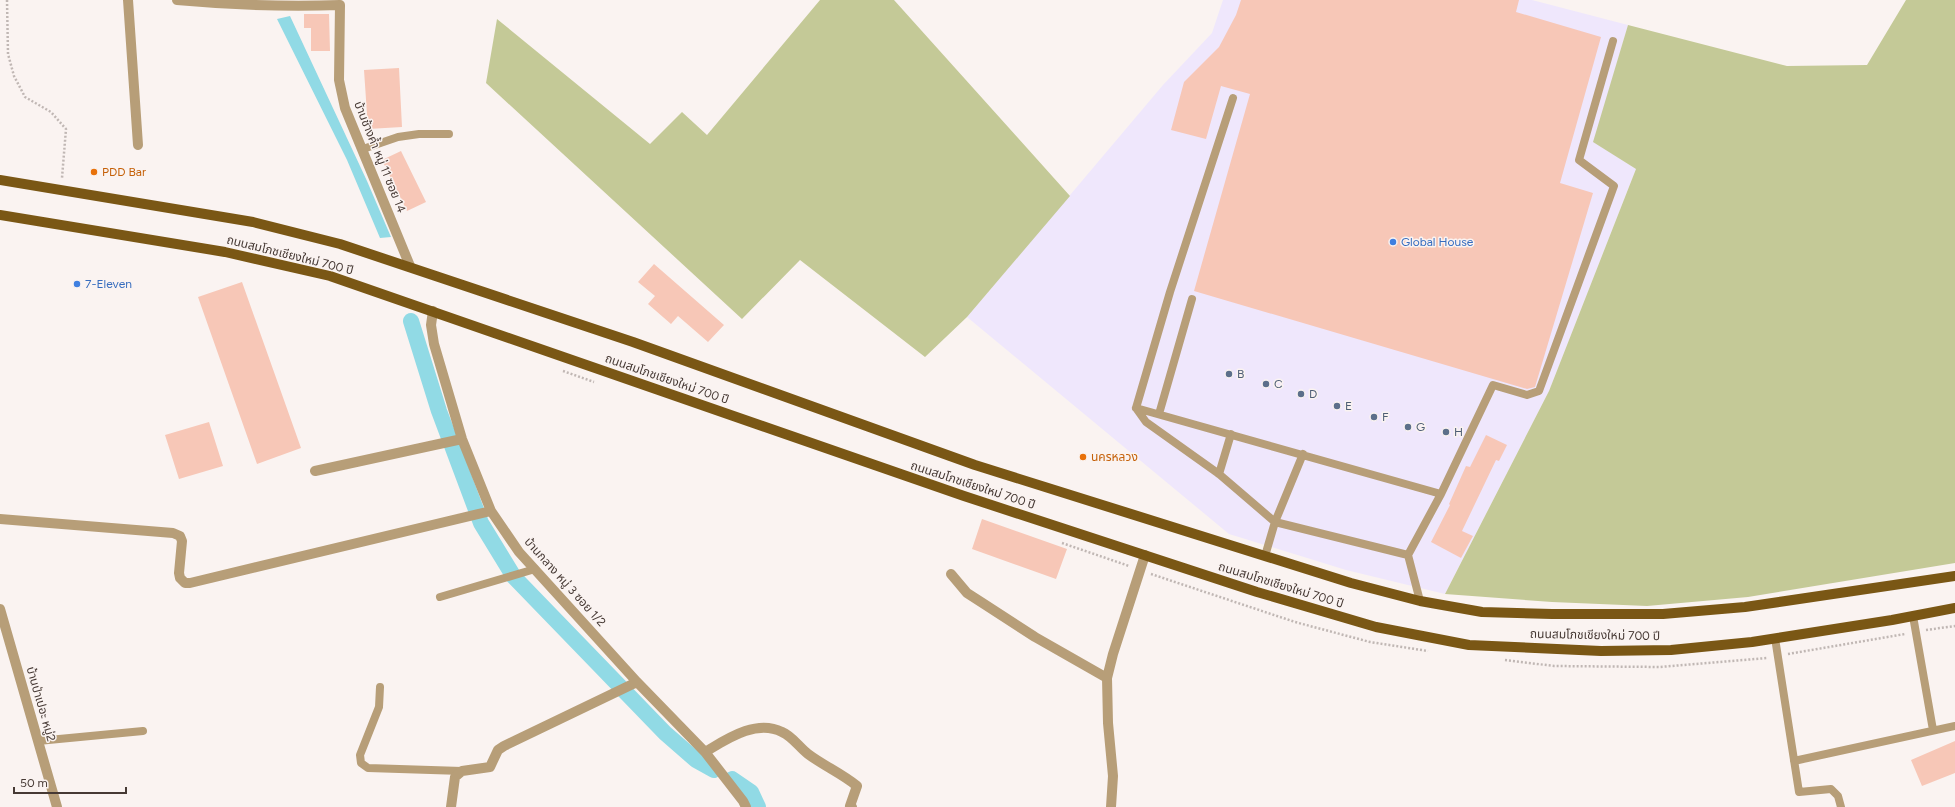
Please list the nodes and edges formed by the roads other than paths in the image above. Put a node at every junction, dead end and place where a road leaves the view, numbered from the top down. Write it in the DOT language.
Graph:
graph roads {
  1 [pos="128,0"];
  2 [pos="177,0"];
  3 [pos="287,3"];
  4 [pos="344,3"];
  5 [pos="1613,41"];
  6 [pos="1232,98"];
  7 [pos="449,134"];
  8 [pos="138,145"];
  9 [pos="363,149"];
  10 [pos="0,180"];
  11 [pos="0,215"];
  12 [pos="410,266"];
  13 [pos="1192,299"];
  14 [pos="432,311"];
  15 [pos="1136,408"];
  16 [pos="1159,414"];
  17 [pos="1231,434"];
  18 [pos="462,439"];
  19 [pos="1303,454"];
  20 [pos="315,472"];
  21 [pos="1219,474"];
  22 [pos="1441,494"];
  23 [pos="491,511"];
  24 [pos="0,519"];
  25 [pos="1275,522"];
  26 [pos="1145,555"];
  27 [pos="1408,555"];
  28 [pos="1265,556"];
  29 [pos="534,569"];
  30 [pos="951,574"];
  31 [pos="1955,576"];
  32 [pos="440,597"];
  33 [pos="1420,601"];
  34 [pos="1955,608"];
  35 [pos="0,609"];
  36 [pos="1913,616"];
  37 [pos="1775,638"];
  38 [pos="1107,678"];
  39 [pos="638,682"];
  40 [pos="380,687"];
  41 [pos="1955,726"];
  42 [pos="1933,730"];
  43 [pos="143,731"];
  44 [pos="38,741"];
  45 [pos="705,752"];
  46 [pos="1794,761"];
  47 [pos="462,771"];
  48 [pos="57,807"];
  49 [pos="451,807"];
  50 [pos="746,807"];
  51 [pos="852,807"];
  52 [pos="1111,807"];
  53 [pos="1841,807"];
  1 -- 8 [label="street"];
  2 -- 3 [label="street"];
  3 -- 4 [label="street"];
  4 -- 9 [label="street, บ้านช้างค้ำ หมู่ 11 ซอย 14"];
  5 -- 22 [label="lane"];
  6 -- 15 [label="lane"];
  7 -- 9 [label="lane"];
  9 -- 12 [label="street, บ้านช้างค้ำ หมู่ 11 ซอย 14"];
  10 -- 12 [label="main road, ถนนสมโภชเชียงใหม่ 700 ปี"];
  11 -- 14 [label="main road, ถนนสมโภชเชียงใหม่ 700 ปี"];
  12 -- 28 [label="main road, ถนนสมโภชเชียงใหม่ 700 ปี"];
  13 -- 16 [label="lane"];
  14 -- 18 [label="street, บ้านกลาง หมู่ 3 ซอย 1/2"];
  14 -- 26 [label="main road, ถนนสมโภชเชียงใหม่ 700 ปี"];
  15 -- 16 [label="lane"];
  15 -- 21 [label="lane"];
  16 -- 17 [label="lane"];
  17 -- 19 [label="lane"];
  17 -- 21 [label="lane"];
  18 -- 20 [label="street"];
  18 -- 23 [label="street, บ้านกลาง หมู่ 3 ซอย 1/2"];
  19 -- 22 [label="lane"];
  19 -- 25 [label="lane"];
  21 -- 25 [label="lane"];
  22 -- 27 [label="lane"];
  23 -- 24 [label="street"];
  23 -- 29 [label="street, บ้านกลาง หมู่ 3 ซอย 1/2"];
  25 -- 27 [label="lane"];
  25 -- 28 [label="lane"];
  26 -- 37 [label="main road, ถนนสมโภชเชียงใหม่ 700 ปี"];
  26 -- 38 [label="street"];
  27 -- 33 [label="lane"];
  28 -- 33 [label="main road, ถนนสมโภชเชียงใหม่ 700 ปี"];
  29 -- 32 [label="lane"];
  29 -- 39 [label="street, บ้านกลาง หมู่ 3 ซอย 1/2"];
  30 -- 38 [label="street"];
  31 -- 33 [label="main road, ถนนสมโภชเชียงใหม่ 700 ปี"];
  34 -- 36 [label="main road, ถนนสมโภชเชียงใหม่ 700 ปี"];
  35 -- 44 [label="street, บ้านป่าเปอะ หมู่2"];
  36 -- 37 [label="main road, ถนนสมโภชเชียงใหม่ 700 ปี"];
  36 -- 42 [label="lane"];
  37 -- 46 [label="lane"];
  38 -- 52 [label="street"];
  39 -- 45 [label="street, บ้านกลาง หมู่ 3 ซอย 1/2"];
  39 -- 47 [label="street"];
  40 -- 47 [label="lane"];
  41 -- 42 [label="lane"];
  42 -- 46 [label="lane"];
  43 -- 44 [label="lane"];
  44 -- 48 [label="street, บ้านป่าเปอะ หมู่2"];
  45 -- 50 [label="street, บ้านกลาง หมู่ 3 ซอย 1/2"];
  45 -- 51 [label="street"];
  46 -- 53 [label="lane"];
  47 -- 49 [label="street"];
}
